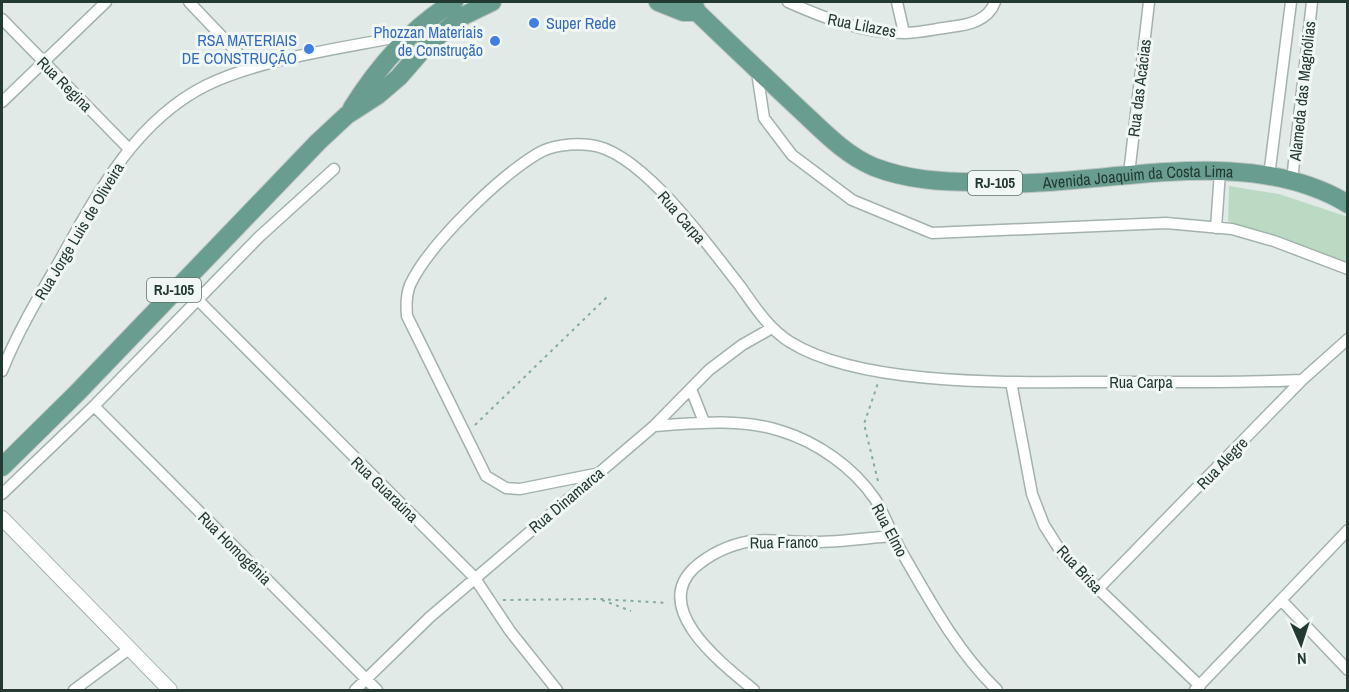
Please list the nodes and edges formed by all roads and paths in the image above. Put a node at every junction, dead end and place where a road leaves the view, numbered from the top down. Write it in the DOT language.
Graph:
graph roads {
  1 [pos="106,2"];
  2 [pos="189,2"];
  3 [pos="454,2"];
  4 [pos="492,2"];
  5 [pos="658,2"];
  6 [pos="788,2"];
  7 [pos="897,2"];
  8 [pos="995,2"];
  9 [pos="1149,2"];
  10 [pos="1291,2"];
  11 [pos="1312,2"];
  12 [pos="695,7"];
  13 [pos="2,19"];
  14 [pos="414,33"];
  15 [pos="904,33"];
  16 [pos="44,63"];
  17 [pos="252,68"];
  18 [pos="756,69"];
  19 [pos="2,102"];
  20 [pos="347,115"];
  21 [pos="129,149"];
  22 [pos="334,170"];
  23 [pos="1220,172"];
  24 [pos="1129,174"];
  25 [pos="1269,176"];
  26 [pos="1292,180"];
  27 [pos="1347,204"];
  28 [pos="239,223"];
  29 [pos="1216,228"];
  30 [pos="259,237"];
  31 [pos="1347,269"];
  32 [pos="608,296"];
  33 [pos="197,299"];
  34 [pos="772,328"];
  35 [pos="1347,339"];
  36 [pos="2,371"];
  37 [pos="882,372"];
  38 [pos="1302,380"];
  39 [pos="1011,382"];
  40 [pos="691,388"];
  41 [pos="94,406"];
  42 [pos="704,422"];
  43 [pos="654,426"];
  44 [pos="467,433"];
  45 [pos="2,467"];
  46 [pos="595,474"];
  47 [pos="878,481"];
  48 [pos="2,494"];
  49 [pos="2,518"];
  50 [pos="1347,530"];
  51 [pos="892,536"];
  52 [pos="474,578"];
  53 [pos="1098,588"];
  54 [pos="599,599"];
  55 [pos="491,600"];
  56 [pos="1282,601"];
  57 [pos="680,604"];
  58 [pos="631,611"];
  59 [pos="129,649"];
  60 [pos="1347,670"];
  61 [pos="366,679"];
  62 [pos="1197,688"];
  63 [pos="74,690"];
  64 [pos="170,690"];
  65 [pos="355,690"];
  66 [pos="377,690"];
  67 [pos="557,690"];
  68 [pos="754,690"];
  69 [pos="997,690"];
  1 -- 16 [label="street"];
  2 -- 17 [label="street"];
  3 -- 14 [label="main road, RJ-105"];
  4 -- 20 [label="main road, RJ-105"];
  5 -- 12 [label="main road, Avenida Joaquim da Costa Lima / RJ-105"];
  6 -- 15 [label="street, Rua Lilazes"];
  7 -- 15 [label="street, Rua Lilazes"];
  8 -- 15 [label="street, Rua Lilazes"];
  9 -- 24 [label="street, Rua das Acácias"];
  10 -- 25 [label="street, Alameda das Magnólias"];
  11 -- 26 [label="street, Alameda das Magnólias"];
  12 -- 18 [label="main road, Avenida Joaquim da Costa Lima / RJ-105"];
  13 -- 16 [label="street, Rua Regina"];
  14 -- 17 [label="street, Rua Jorge Luis de Oliveira"];
  14 -- 20 [label="main road, RJ-105"];
  16 -- 19 [label="street"];
  16 -- 21 [label="street, Rua Regina"];
  17 -- 21 [label="street, Rua Jorge Luis de Oliveira"];
  18 -- 24 [label="main road, Avenida Joaquim da Costa Lima / RJ-105"];
  18 -- 29 [label="street"];
  20 -- 28 [label="main road, RJ-105"];
  21 -- 36 [label="street, Rua Jorge Luis de Oliveira"];
  22 -- 30 [label="street"];
  23 -- 24 [label="main road, Avenida Joaquim da Costa Lima / RJ-105"];
  23 -- 25 [label="main road, Avenida Joaquim da Costa Lima / RJ-105"];
  23 -- 29 [label="street"];
  25 -- 26 [label="main road, Avenida Joaquim da Costa Lima / RJ-105"];
  26 -- 27 [label="main road, Avenida Joaquim da Costa Lima / RJ-105"];
  28 -- 30 [label="street"];
  28 -- 45 [label="main road, RJ-105"];
  29 -- 31 [label="street"];
  30 -- 33 [label="street"];
  32 -- 44 [label="path"];
  33 -- 41 [label="street"];
  33 -- 52 [label="street, Rua Guaraúna"];
  34 -- 37 [label="street, Rua Carpa"];
  34 -- 40 [label="street, Rua Dinamarca"];
  34 -- 44 [label="street, Rua Carpa"];
  35 -- 38 [label="street, Rua Alegre"];
  37 -- 39 [label="street, Rua Carpa"];
  37 -- 47 [label="path"];
  38 -- 39 [label="street, Rua Carpa"];
  38 -- 53 [label="street, Rua Alegre"];
  39 -- 53 [label="street, Rua Brisa"];
  40 -- 42 [label="street"];
  40 -- 43 [label="street, Rua Dinamarca"];
  41 -- 48 [label="street"];
  41 -- 61 [label="street, Rua Homogênia"];
  42 -- 43 [label="street, Rua Elmo"];
  42 -- 51 [label="street, Rua Elmo"];
  43 -- 46 [label="street, Rua Dinamarca"];
  44 -- 46 [label="street, Rua Carpa"];
  46 -- 52 [label="street, Rua Dinamarca"];
  49 -- 59 [label="street"];
  50 -- 56 [label="street"];
  51 -- 57 [label="street, Rua Franco"];
  51 -- 69 [label="street, Rua Elmo"];
  52 -- 55 [label="street, Rua Guaraúna"];
  52 -- 61 [label="street, Rua Dinamarca"];
  53 -- 62 [label="street, Rua Brisa"];
  54 -- 55 [label="path"];
  54 -- 57 [label="path"];
  54 -- 58 [label="path"];
  55 -- 67 [label="street, Rua Guaraúna"];
  56 -- 60 [label="street"];
  56 -- 62 [label="street"];
  57 -- 68 [label="street"];
  59 -- 63 [label="street"];
  59 -- 64 [label="street"];
  61 -- 65 [label="street, Rua Dinamarca"];
  61 -- 66 [label="street, Rua Homogênia"];
}
